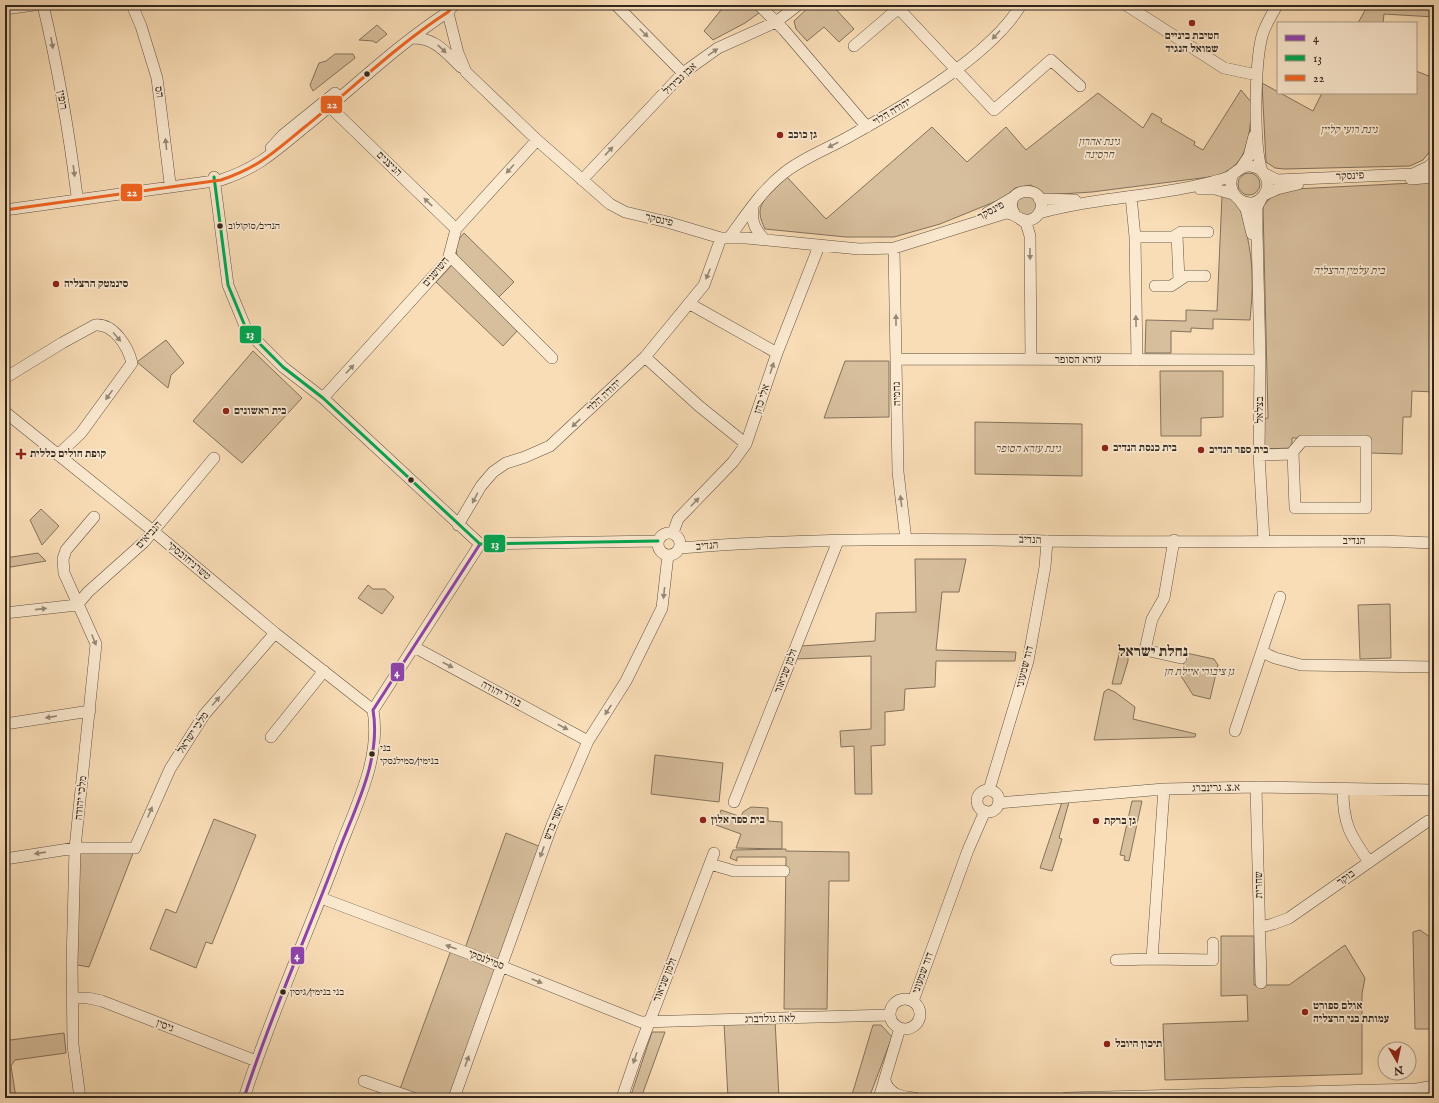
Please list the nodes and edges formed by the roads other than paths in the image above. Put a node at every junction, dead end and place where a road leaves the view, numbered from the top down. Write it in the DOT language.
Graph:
graph roads {
  1 [pos="34,5"];
  2 [pos="43,5"];
  3 [pos="132,5"];
  4 [pos="616,5"];
  5 [pos="759,5"];
  6 [pos="798,5"];
  7 [pos="1021,5"];
  8 [pos="1126,5"];
  9 [pos="1277,5"];
  10 [pos="449,7"];
  11 [pos="5,9"];
  12 [pos="776,22"];
  13 [pos="412,38"];
  14 [pos="854,46"];
  15 [pos="954,70"];
  16 [pos="466,72"];
  17 [pos="683,73"];
  18 [pos="1257,75"];
  19 [pos="1080,86"];
  20 [pos="318,106"];
  21 [pos="330,107"];
  22 [pos="867,126"];
  23 [pos="1257,126"];
  24 [pos="537,140"];
  25 [pos="1434,162"];
  26 [pos="1237,171"];
  27 [pos="1263,172"];
  28 [pos="1434,177"];
  29 [pos="214,179"];
  30 [pos="582,180"];
  31 [pos="170,183"];
  32 [pos="1175,190"];
  33 [pos="77,196"];
  34 [pos="1131,196"];
  35 [pos="1014,197"];
  36 [pos="1236,197"];
  37 [pos="1262,197"];
  38 [pos="1039,198"];
  39 [pos="1095,200"];
  40 [pos="5,205"];
  41 [pos="753,206"];
  42 [pos="5,210"];
  43 [pos="1039,212"];
  44 [pos="1018,217"];
  45 [pos="967,224"];
  46 [pos="456,229"];
  47 [pos="1208,232"];
  48 [pos="1177,234"];
  49 [pos="725,238"];
  50 [pos="1135,238"];
  51 [pos="764,239"];
  52 [pos="819,246"];
  53 [pos="894,248"];
  54 [pos="448,260"];
  55 [pos="1205,276"];
  56 [pos="1179,280"];
  57 [pos="1259,280"];
  58 [pos="1155,286"];
  59 [pos="690,304"];
  60 [pos="777,353"];
  61 [pos="645,357"];
  62 [pos="552,358"];
  63 [pos="896,359"];
  64 [pos="1031,359"];
  65 [pos="1137,360"];
  66 [pos="1260,360"];
  67 [pos="5,378"];
  68 [pos="323,398"];
  69 [pos="5,412"];
  70 [pos="746,444"];
  71 [pos="1294,452"];
  72 [pos="58,455"];
  73 [pos="1259,455"];
  74 [pos="214,458"];
  75 [pos="94,517"];
  76 [pos="458,525"];
  77 [pos="153,531"];
  78 [pos="673,533"];
  79 [pos="906,540"];
  80 [pos="1174,540"];
  81 [pos="658,541"];
  82 [pos="838,541"];
  83 [pos="1047,541"];
  84 [pos="1264,541"];
  85 [pos="1381,541"];
  86 [pos="1434,543"];
  87 [pos="480,544"];
  88 [pos="680,548"];
  89 [pos="1434,550"];
  90 [pos="668,555"];
  91 [pos="1280,597"];
  92 [pos="77,605"];
  93 [pos="5,612"];
  94 [pos="275,633"];
  95 [pos="414,647"];
  96 [pos="1262,652"];
  97 [pos="1181,658"];
  98 [pos="1434,667"];
  99 [pos="324,671"];
  100 [pos="374,710"];
  101 [pos="90,712"];
  102 [pos="5,724"];
  103 [pos="1235,731"];
  104 [pos="270,737"];
  105 [pos="588,741"];
  106 [pos="1256,787"];
  107 [pos="1164,789"];
  108 [pos="990,790"];
  109 [pos="1343,790"];
  110 [pos="1434,790"];
  111 [pos="734,802"];
  112 [pos="998,803"];
  113 [pos="985,811"];
  114 [pos="1428,821"];
  115 [pos="76,848"];
  116 [pos="714,853"];
  117 [pos="5,858"];
  118 [pos="1369,862"];
  119 [pos="710,864"];
  120 [pos="784,871"];
  121 [pos="321,898"];
  122 [pos="1260,927"];
  123 [pos="1213,943"];
  124 [pos="1116,960"];
  125 [pos="1152,960"];
  126 [pos="501,966"];
  127 [pos="1261,983"];
  128 [pos="73,998"];
  129 [pos="913,1001"];
  130 [pos="890,1016"];
  131 [pos="649,1022"];
  132 [pos="900,1028"];
  133 [pos="256,1061"];
  134 [pos="364,1081"];
  135 [pos="885,1081"];
  136 [pos="1434,1086"];
  137 [pos="1417,1089"];
  138 [pos="1434,1091"];
  139 [pos="1167,1096"];
  140 [pos="80,1098"];
  141 [pos="244,1098"];
  142 [pos="413,1098"];
  143 [pos="454,1098"];
  144 [pos="622,1098"];
  145 [pos="879,1098"];
  146 [pos="915,1098"];
  147 [pos="1066,1098"];
  1 -- 11 [label="street"];
  2 -- 33 [label="street, רופין, one-way"];
  31 -- 3 [label="street, הס, one-way"];
  4 -- 17 [label="street, one-way"];
  5 -- 12 [label="street"];
  6 -- 12 [label="street, אבן גבירול"];
  7 -- 15 [label="street, יהודה הלוי, one-way"];
  8 -- 18 [label="street"];
  9 -- 18 [label="street"];
  10 -- 13 [label="street"];
  10 -- 16 [label="street, פינסקר"];
  10 -- 20 [label="street"];
  17 -- 12 [label="street, אבן גבירול, one-way"];
  12 -- 22 [label="street"];
  13 -- 16 [label="street, one-way"];
  13 -- 21 [label="street"];
  14 -- 15 [label="street"];
  15 -- 19 [label="street"];
  15 -- 22 [label="street, יהודה הלוי"];
  16 -- 24 [label="street, פינסקר"];
  30 -- 17 [label="street, אבן גבירול, one-way"];
  18 -- 23 [label="street"];
  20 -- 21 [label="street"];
  20 -- 29 [label="street"];
  21 -- 29 [label="street"];
  46 -- 21 [label="street, הניצנים, one-way"];
  22 -- 41 [label="street, יהודה הלוי, one-way"];
  23 -- 26 [label="street"];
  23 -- 27 [label="street"];
  24 -- 30 [label="street, פינסקר"];
  24 -- 46 [label="street, השושנים, one-way"];
  25 -- 27 [label="street, פינסקר"];
  26 -- 27 [label="street"];
  26 -- 32 [label="street"];
  26 -- 36 [label="street"];
  27 -- 37 [label="street"];
  28 -- 37 [label="street, פינסקר"];
  29 -- 31 [label="street"];
  29 -- 42 [label="street"];
  29 -- 68 [label="street"];
  30 -- 49 [label="street, פינסקר"];
  31 -- 33 [label="street"];
  32 -- 34 [label="street"];
  32 -- 36 [label="street"];
  33 -- 40 [label="street"];
  34 -- 39 [label="street"];
  34 -- 50 [label="street"];
  35 -- 38 [label="street"];
  35 -- 44 [label="street"];
  35 -- 45 [label="street, פינסקר"];
  36 -- 37 [label="street"];
  36 -- 57 [label="street, בצלאל"];
  37 -- 57 [label="street, בצלאל"];
  38 -- 39 [label="street"];
  38 -- 43 [label="street"];
  39 -- 43 [label="street"];
  41 -- 49 [label="street, יהודה הלוי"];
  41 -- 51 [label="street"];
  43 -- 44 [label="street"];
  44 -- 45 [label="street, פינסקר"];
  44 -- 64 [label="street, one-way"];
  45 -- 53 [label="street, פינסקר"];
  46 -- 54 [label="street, השושנים"];
  47 -- 48 [label="street"];
  48 -- 50 [label="street"];
  48 -- 56 [label="street"];
  49 -- 51 [label="street, פינסקר"];
  49 -- 59 [label="street, יהודה הלוי, one-way"];
  65 -- 50 [label="street, one-way"];
  51 -- 52 [label="street, פינסקר"];
  52 -- 53 [label="street, פינסקר"];
  52 -- 60 [label="street, אלי כהן"];
  63 -- 53 [label="street, נחמיה, one-way"];
  54 -- 62 [label="street"];
  68 -- 54 [label="street, השושנים, one-way"];
  55 -- 56 [label="street"];
  56 -- 58 [label="street"];
  57 -- 66 [label="street, בצלאל"];
  59 -- 60 [label="street"];
  59 -- 61 [label="street, יהודה הלוי"];
  70 -- 60 [label="street, אלי כהן, one-way"];
  61 -- 70 [label="street"];
  61 -- 76 [label="street, יהודה הלוי, one-way"];
  63 -- 64 [label="street, עזרא הסופר"];
  79 -- 63 [label="street, נחמיה, one-way"];
  64 -- 65 [label="street, עזרא הסופר"];
  65 -- 66 [label="street, עזרא הסופר"];
  66 -- 73 [label="street, בצלאל"];
  67 -- 72 [label="street, one-way"];
  68 -- 76 [label="street"];
  69 -- 72 [label="street, טשרניחובסקי"];
  78 -- 70 [label="street, אלי כהן, one-way"];
  71 -- 71 [label="street"];
  71 -- 73 [label="street"];
  72 -- 77 [label="street, טשרניחובסקי"];
  73 -- 84 [label="street, בצלאל"];
  74 -- 77 [label="street, הנביאים"];
  75 -- 92 [label="street, מלכי יהודה"];
  76 -- 87 [label="street"];
  77 -- 92 [label="street, הנביאים"];
  77 -- 94 [label="street, טשרניחובסקי"];
  78 -- 81 [label="street"];
  78 -- 88 [label="street"];
  79 -- 82 [label="street, הנדיב"];
  79 -- 83 [label="street, הנדיב"];
  80 -- 83 [label="street, הנדיב"];
  80 -- 84 [label="street, הנדיב"];
  80 -- 97 [label="street"];
  81 -- 87 [label="street"];
  81 -- 90 [label="street"];
  82 -- 88 [label="street, הנדיב"];
  82 -- 111 [label="street, זלמן שניאור"];
  83 -- 108 [label="street, דוד שמעוני"];
  84 -- 85 [label="street, הנדיב"];
  85 -- 86 [label="street, הנדיב"];
  85 -- 89 [label="street, הנדיב"];
  87 -- 95 [label="street"];
  88 -- 90 [label="street"];
  90 -- 105 [label="street, אשר ברש, one-way"];
  91 -- 96 [label="street"];
  93 -- 92 [label="street, one-way"];
  92 -- 101 [label="street, מלכי יהודה, one-way"];
  94 -- 99 [label="street, טשרניחובסקי"];
  115 -- 94 [label="street, מלכי ישראל, one-way"];
  95 -- 100 [label="street"];
  95 -- 105 [label="street, בורר יהודה, one-way"];
  96 -- 98 [label="street"];
  96 -- 103 [label="street"];
  99 -- 100 [label="street, טשרניחובסקי"];
  99 -- 104 [label="street"];
  100 -- 121 [label="street"];
  101 -- 102 [label="street, one-way"];
  101 -- 115 [label="street, מלכי יהודה"];
  105 -- 126 [label="street, אשר ברש, one-way"];
  106 -- 107 [label="street, א.צ. גרינברג"];
  106 -- 109 [label="street, א.צ. גרינברג"];
  106 -- 122 [label="street, שחרית"];
  107 -- 112 [label="street, א.צ. גרינברג"];
  107 -- 125 [label="street"];
  108 -- 112 [label="street"];
  108 -- 113 [label="street"];
  109 -- 110 [label="street, א.צ. גרינברג"];
  109 -- 118 [label="street"];
  112 -- 113 [label="street"];
  113 -- 129 [label="street, דוד שמעוני"];
  114 -- 118 [label="street, בוקר"];
  115 -- 117 [label="street, one-way"];
  115 -- 128 [label="street, מלכי יהודה"];
  116 -- 119 [label="street, זלמן שניאור"];
  118 -- 122 [label="street, בוקר"];
  119 -- 120 [label="street"];
  119 -- 131 [label="street, זלמן שניאור"];
  126 -- 121 [label="street, סמילנסקי, one-way"];
  121 -- 133 [label="street"];
  122 -- 127 [label="street, שחרית"];
  123 -- 125 [label="street"];
  124 -- 125 [label="street"];
  126 -- 131 [label="street, סמילנסקי, one-way"];
  143 -- 126 [label="street, אשר ברש, one-way"];
  128 -- 133 [label="street, גיסין"];
  128 -- 140 [label="street, מלכי יהודה"];
  129 -- 130 [label="street"];
  129 -- 132 [label="street"];
  130 -- 131 [label="street, לאה גולדברג"];
  130 -- 132 [label="street"];
  131 -- 144 [label="street, זלמן שניאור, one-way"];
  132 -- 135 [label="street"];
  133 -- 141 [label="street"];
  134 -- 142 [label="street"];
  135 -- 145 [label="street"];
  135 -- 146 [label="street"];
  136 -- 137 [label="street"];
  137 -- 138 [label="street"];
  137 -- 139 [label="street"];
  139 -- 147 [label="street"];
}
